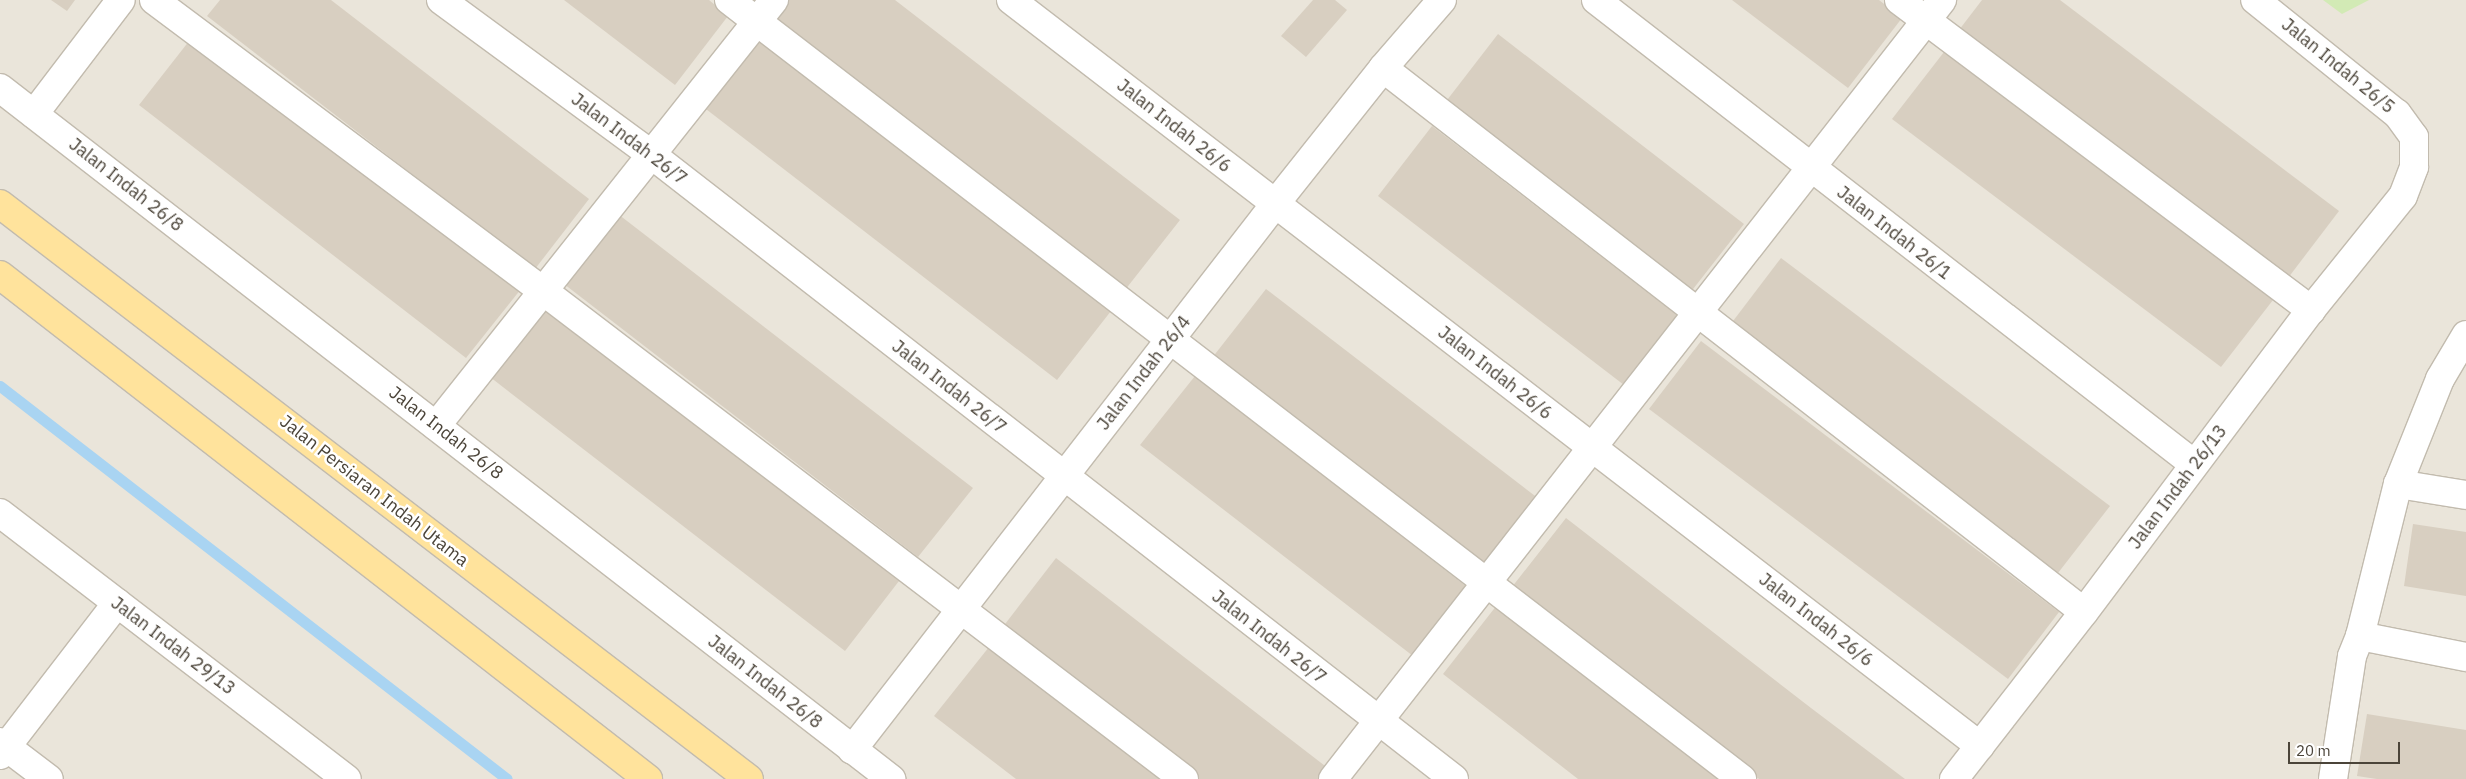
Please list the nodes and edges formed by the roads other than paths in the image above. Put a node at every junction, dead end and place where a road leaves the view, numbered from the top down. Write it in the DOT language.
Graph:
graph roads {
  1 [pos="121,0"];
  2 [pos="154,0"];
  3 [pos="441,0"];
  4 [pos="729,0"];
  5 [pos="774,0"];
  6 [pos="1011,0"];
  7 [pos="1442,0"];
  8 [pos="1596,0"];
  9 [pos="1899,0"];
  10 [pos="1942,0"];
  11 [pos="2255,0"];
  12 [pos="1925,21"];
  13 [pos="757,22"];
  14 [pos="1382,68"];
  15 [pos="0,88"];
  16 [pos="34,114"];
  17 [pos="652,155"];
  18 [pos="1811,169"];
  19 [pos="2403,196"];
  20 [pos="0,204"];
  21 [pos="1275,204"];
  22 [pos="0,276"];
  23 [pos="542,290"];
  24 [pos="2311,310"];
  25 [pos="1698,313"];
  26 [pos="2466,335"];
  27 [pos="1171,340"];
  28 [pos="436,426"];
  29 [pos="1592,447"];
  30 [pos="2194,464"];
  31 [pos="1062,476"];
  32 [pos="2398,484"];
  33 [pos="2466,495"];
  34 [pos="0,513"];
  35 [pos="1486,582"];
  36 [pos="117,603"];
  37 [pos="962,608"];
  38 [pos="2084,612"];
  39 [pos="2360,636"];
  40 [pos="2466,657"];
  41 [pos="1378,721"];
  42 [pos="1980,746"];
  43 [pos="2,748"];
  44 [pos="852,750"];
  45 [pos="49,779"];
  46 [pos="347,779"];
  47 [pos="648,779"];
  48 [pos="749,779"];
  49 [pos="891,779"];
  50 [pos="1184,779"];
  51 [pos="1333,779"];
  52 [pos="1454,779"];
  53 [pos="1742,779"];
  54 [pos="1954,779"];
  55 [pos="2333,779"];
  1 -- 16 [label="street"];
  2 -- 23 [label="street"];
  3 -- 17 [label="street, Jalan Indah 26/7"];
  4 -- 13 [label="street"];
  5 -- 13 [label="street"];
  6 -- 21 [label="street, Jalan Indah 26/6"];
  7 -- 14 [label="street, Jalan Indah 26/4"];
  8 -- 18 [label="street, Jalan Indah 26/1"];
  9 -- 12 [label="street"];
  10 -- 12 [label="street"];
  11 -- 19 [label="street, Jalan Indah 26/5"];
  12 -- 18 [label="street"];
  12 -- 24 [label="street"];
  13 -- 17 [label="street"];
  13 -- 27 [label="street"];
  14 -- 21 [label="street, Jalan Indah 26/4"];
  14 -- 25 [label="street"];
  15 -- 16 [label="street, Jalan Indah 26/8"];
  16 -- 28 [label="street, Jalan Indah 26/8"];
  17 -- 23 [label="street"];
  17 -- 31 [label="street, Jalan Indah 26/7"];
  18 -- 25 [label="street"];
  18 -- 30 [label="street, Jalan Indah 26/1"];
  19 -- 24 [label="street, Jalan Indah 26/13"];
  20 -- 48 [label="main road, Jalan Persiaran Indah Utama"];
  21 -- 27 [label="street, Jalan Indah 26/4"];
  21 -- 29 [label="street, Jalan Indah 26/6"];
  22 -- 47 [label="main road"];
  23 -- 28 [label="street"];
  23 -- 37 [label="street"];
  24 -- 30 [label="street, Jalan Indah 26/13"];
  25 -- 29 [label="street"];
  25 -- 38 [label="street"];
  26 -- 32 [label="street"];
  27 -- 31 [label="street, Jalan Indah 26/4"];
  27 -- 35 [label="street"];
  28 -- 44 [label="street, Jalan Indah 26/8"];
  29 -- 35 [label="street"];
  29 -- 42 [label="street, Jalan Indah 26/6"];
  30 -- 38 [label="street, Jalan Indah 26/13"];
  31 -- 37 [label="street, Jalan Indah 26/4"];
  31 -- 41 [label="street, Jalan Indah 26/7"];
  32 -- 33 [label="street"];
  32 -- 39 [label="street"];
  34 -- 36 [label="street, Jalan Indah 29/13"];
  35 -- 41 [label="street"];
  35 -- 53 [label="street"];
  36 -- 43 [label="street"];
  36 -- 46 [label="street, Jalan Indah 29/13"];
  37 -- 44 [label="street, Jalan Indah 26/4"];
  37 -- 50 [label="street"];
  38 -- 42 [label="street, Jalan Indah 26/13"];
  39 -- 40 [label="street"];
  39 -- 55 [label="street"];
  41 -- 51 [label="street"];
  41 -- 52 [label="street, Jalan Indah 26/7"];
  42 -- 54 [label="street, Jalan Indah 26/13"];
  43 -- 45 [label="street"];
  44 -- 49 [label="street, Jalan Indah 26/8"];
}
